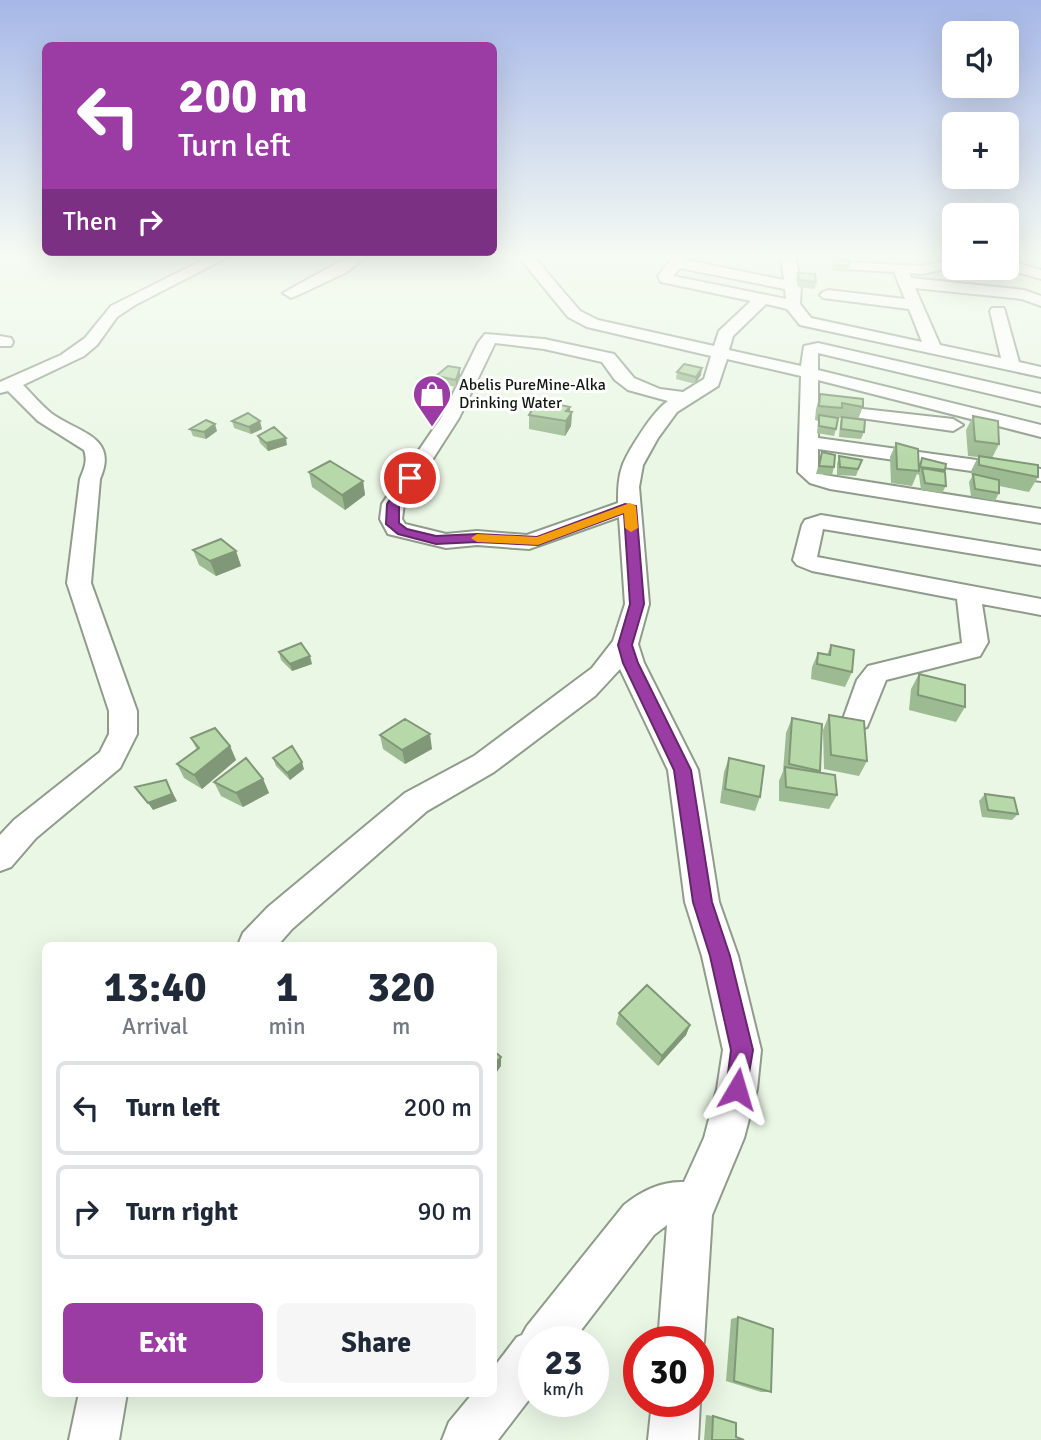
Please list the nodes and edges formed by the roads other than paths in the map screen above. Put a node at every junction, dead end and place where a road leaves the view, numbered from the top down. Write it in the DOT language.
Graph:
graph roads {
  1 [pos="101,323"];
  2 [pos="565,323"];
  3 [pos="594,323"];
  4 [pos="736,323"];
  5 [pos="812,323"];
  6 [pos="916,323"];
  7 [pos="996,323"];
  8 [pos="923,324"];
  9 [pos="544,344"];
  10 [pos="933,348"];
  11 [pos="718,353"];
  12 [pos="1011,365"];
  13 [pos="1041,372"];
  14 [pos="810,373"];
  15 [pos="9,390"];
  16 [pos="685,398"];
  17 [pos="1041,400"];
  18 [pos="810,406"];
  19 [pos="1041,431"];
  20 [pos="1041,437"];
  21 [pos="808,442"];
  22 [pos="1041,475"];
  23 [pos="630,506"];
  24 [pos="1041,516"];
  25 [pos="1041,558"];
  26 [pos="969,595"];
  27 [pos="1041,607"];
  28 [pos="625,645"];
  29 [pos="857,719"];
  30 [pos="0,857"];
  31 [pos="258,942"];
  32 [pos="695,1204"];
  33 [pos="556,1326"];
  34 [pos="682,1326"];
  35 [pos="518,1375"];
  36 [pos="102,1397"];
  37 [pos="675,1417"];
  38 [pos="93,1440"];
  39 [pos="467,1440"];
  40 [pos="673,1440"];
  1 -- 15 [label="street"];
  2 -- 9 [label="street"];
  3 -- 11 [label="street"];
  4 -- 11 [label="street"];
  5 -- 10 [label="street"];
  6 -- 8 [label="street"];
  7 -- 12 [label="street"];
  8 -- 10 [label="street"];
  9 -- 16 [label="street"];
  9 -- 23 [label="street"];
  10 -- 12 [label="street"];
  11 -- 14 [label="street"];
  11 -- 16 [label="street"];
  12 -- 13 [label="street"];
  14 -- 17 [label="street"];
  14 -- 18 [label="street"];
  14 -- 19 [label="street"];
  15 -- 30 [label="street"];
  16 -- 23 [label="street"];
  18 -- 20 [label="street"];
  18 -- 21 [label="street"];
  21 -- 22 [label="street"];
  21 -- 24 [label="street"];
  23 -- 28 [label="street"];
  25 -- 26 [label="street"];
  26 -- 27 [label="street"];
  26 -- 29 [label="street"];
  28 -- 31 [label="street"];
  28 -- 32 [label="street"];
  32 -- 33 [label="street"];
  32 -- 34 [label="street"];
  35 -- 39 [label="street"];
  36 -- 38 [label="street"];
  37 -- 40 [label="street"];
}
